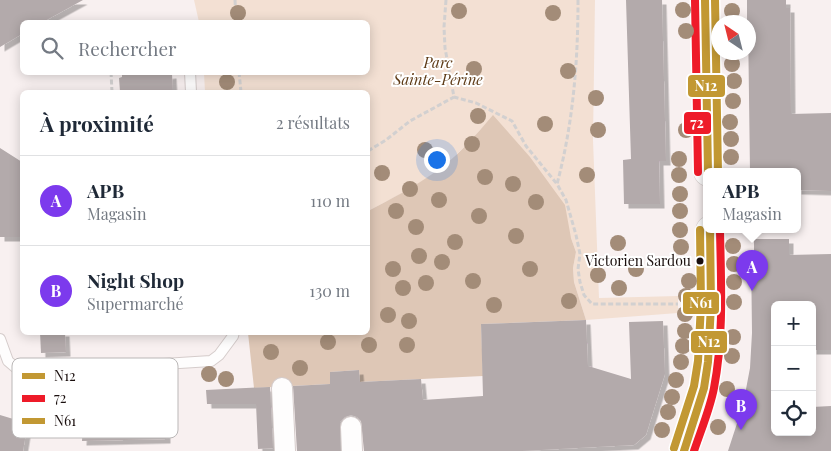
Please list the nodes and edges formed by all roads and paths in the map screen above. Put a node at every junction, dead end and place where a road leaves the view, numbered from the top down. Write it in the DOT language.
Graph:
graph roads {
  1 [pos="235,0"];
  2 [pos="446,0"];
  3 [pos="578,0"];
  4 [pos="705,0"];
  5 [pos="236,20"];
  6 [pos="111,75"];
  7 [pos="190,75"];
  8 [pos="239,75"];
  9 [pos="112,90"];
  10 [pos="191,90"];
  11 [pos="241,90"];
  12 [pos="454,96"];
  13 [pos="370,150"];
  14 [pos="708,168"];
  15 [pos="557,184"];
  16 [pos="710,233"];
  17 [pos="678,304"];
  18 [pos="234,335"];
  19 [pos="0,339"];
  20 [pos="178,363"];
  21 [pos="12,364"];
  22 [pos="282,388"];
  23 [pos="351,427"];
  24 [pos="285,451"];
  25 [pos="352,451"];
  26 [pos="684,451"];
  1 -- 5 [label="path"];
  2 -- 12 [label="path"];
  3 -- 15 [label="path"];
  4 -- 14 [label="main road"];
  6 -- 9 [label="path"];
  7 -- 10 [label="lane"];
  8 -- 11 [label="path"];
  12 -- 13 [label="path"];
  12 -- 15 [label="path"];
  15 -- 17 [label="path"];
  16 -- 26 [label="main road"];
  18 -- 20 [label="lane"];
  19 -- 21 [label="lane"];
  22 -- 24 [label="street"];
  23 -- 25 [label="street"];
}
